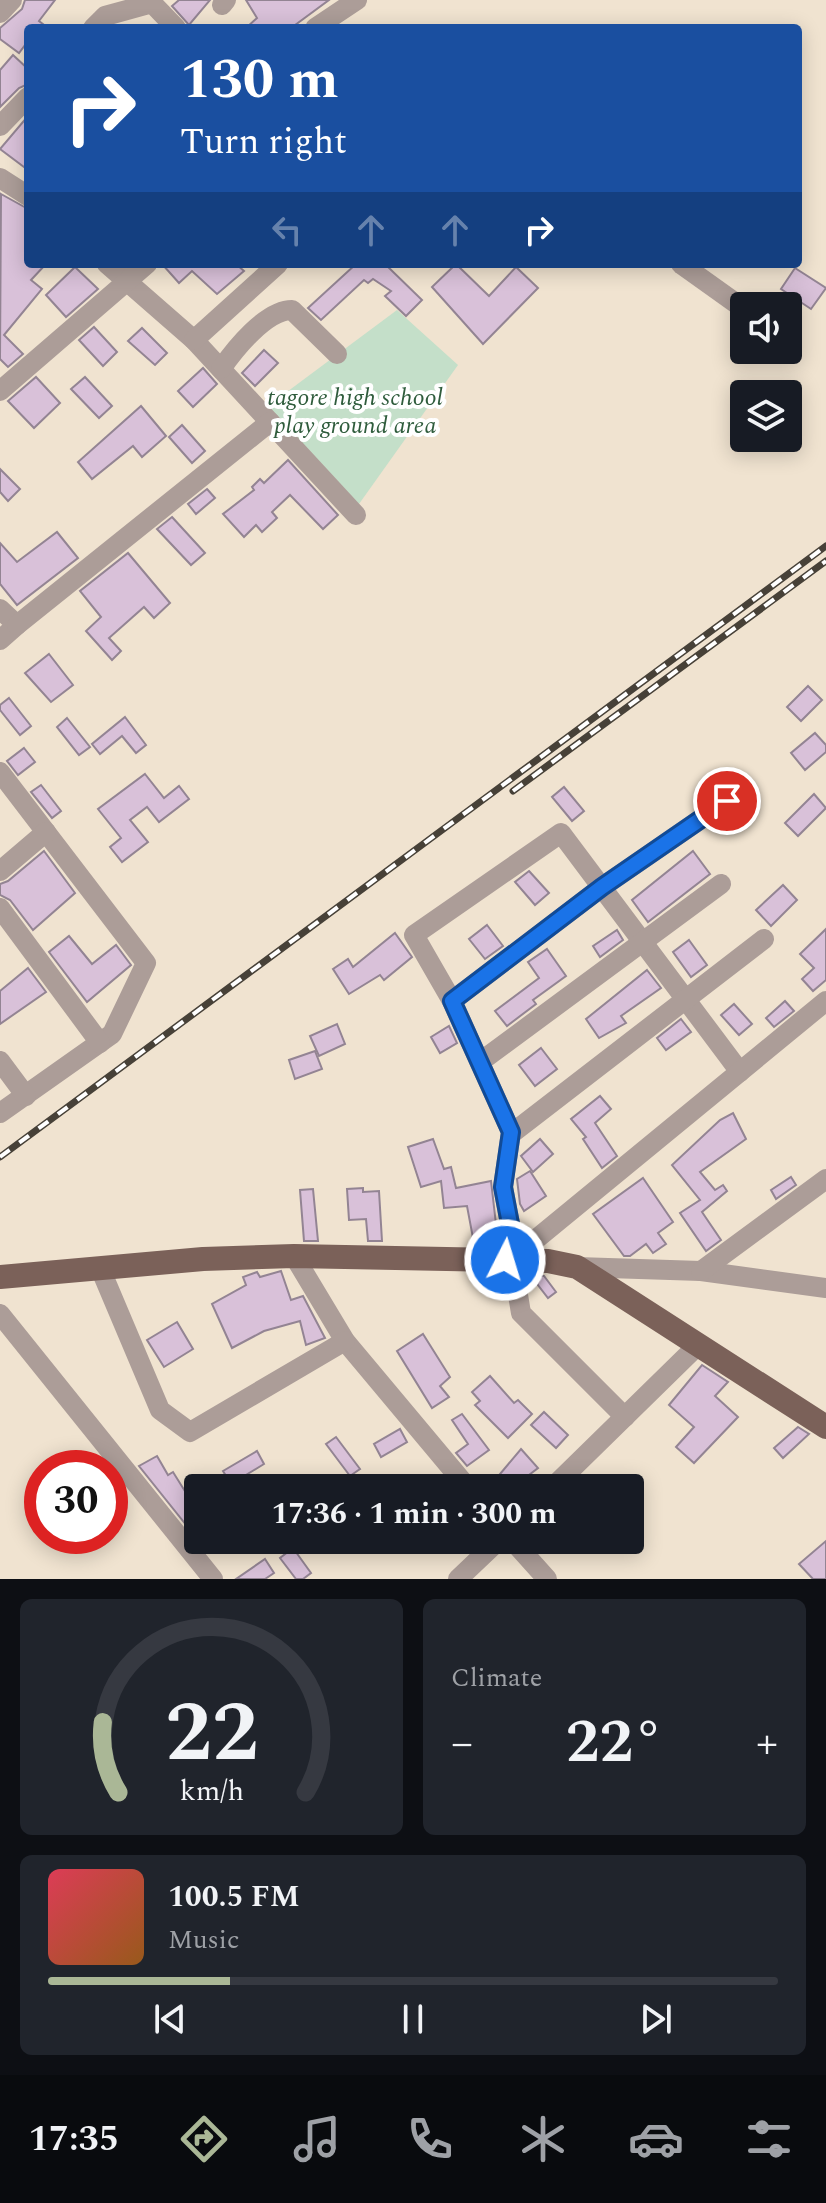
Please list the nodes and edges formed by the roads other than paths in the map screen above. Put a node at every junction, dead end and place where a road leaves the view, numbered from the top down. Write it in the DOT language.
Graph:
graph roads {
  1 [pos="12,0"];
  2 [pos="357,0"];
  3 [pos="0,13"];
  4 [pos="97,24"];
  5 [pos="172,24"];
  6 [pos="321,24"];
  7 [pos="24,101"];
  8 [pos="0,126"];
  9 [pos="0,178"];
  10 [pos="24,193"];
  11 [pos="111,268"];
  12 [pos="143,268"];
  13 [pos="274,268"];
  14 [pos="687,268"];
  15 [pos="128,283"];
  16 [pos="730,299"];
  17 [pos="194,340"];
  18 [pos="337,354"];
  19 [pos="221,369"];
  20 [pos="0,391"];
  21 [pos="270,422"];
  22 [pos="356,515"];
  23 [pos="0,609"];
  24 [pos="17,625"];
  25 [pos="0,640"];
  26 [pos="0,772"];
  27 [pos="727,801"];
  28 [pos="46,832"];
  29 [pos="0,871"];
  30 [pos="721,884"];
  31 [pos="602,887"];
  32 [pos="0,908"];
  33 [pos="764,939"];
  34 [pos="644,942"];
  35 [pos="686,999"];
  36 [pos="452,1001"];
  37 [pos="826,1001"];
  38 [pos="100,1043"];
  39 [pos="0,1061"];
  40 [pos="480,1062"];
  41 [pos="740,1072"];
  42 [pos="26,1096"];
  43 [pos="0,1113"];
  44 [pos="511,1134"];
  45 [pos="826,1179"];
  46 [pos="294,1256"];
  47 [pos="508,1260"];
  48 [pos="577,1267"];
  49 [pos="100,1268"];
  50 [pos="701,1271"];
  51 [pos="0,1277"];
  52 [pos="826,1288"];
  53 [pos="0,1314"];
  54 [pos="345,1341"];
  55 [pos="698,1345"];
  56 [pos="625,1417"];
  57 [pos="826,1427"];
  58 [pos="456,1474"];
  59 [pos="566,1474"];
  60 [pos="484,1554"];
  61 [pos="525,1554"];
  62 [pos="213,1579"];
  63 [pos="458,1579"];
  64 [pos="547,1579"];
  1 -- 3 [label="street"];
  2 -- 6 [label="street"];
  4 -- 5 [label="street"];
  7 -- 8 [label="street"];
  9 -- 10 [label="street"];
  11 -- 15 [label="street"];
  12 -- 15 [label="street"];
  13 -- 17 [label="street"];
  14 -- 16 [label="street"];
  15 -- 17 [label="street"];
  15 -- 20 [label="street"];
  17 -- 19 [label="street"];
  18 -- 19 [label="street"];
  19 -- 21 [label="street"];
  21 -- 22 [label="street"];
  21 -- 24 [label="street"];
  23 -- 24 [label="street"];
  24 -- 25 [label="street"];
  26 -- 28 [label="street"];
  27 -- 31 [label="street"];
  28 -- 29 [label="street"];
  28 -- 38 [label="street"];
  30 -- 34 [label="street"];
  31 -- 34 [label="street"];
  31 -- 36 [label="street"];
  31 -- 36 [label="street"];
  32 -- 38 [label="street"];
  33 -- 35 [label="street"];
  34 -- 35 [label="street"];
  34 -- 40 [label="street"];
  35 -- 41 [label="street"];
  35 -- 44 [label="street"];
  36 -- 40 [label="street"];
  37 -- 41 [label="street"];
  38 -- 42 [label="street"];
  39 -- 42 [label="street"];
  40 -- 44 [label="street"];
  41 -- 47 [label="street"];
  42 -- 43 [label="street"];
  44 -- 47 [label="street"];
  45 -- 50 [label="street"];
  46 -- 47 [label="main road"];
  46 -- 49 [label="main road"];
  46 -- 54 [label="street"];
  47 -- 48 [label="main road"];
  47 -- 56 [label="street"];
  48 -- 50 [label="street"];
  48 -- 55 [label="main road"];
  49 -- 51 [label="main road"];
  49 -- 54 [label="street"];
  50 -- 52 [label="street"];
  53 -- 62 [label="street"];
  54 -- 58 [label="street"];
  55 -- 56 [label="street"];
  55 -- 57 [label="main road"];
  56 -- 59 [label="street"];
  60 -- 63 [label="street"];
  61 -- 64 [label="street"];
}
